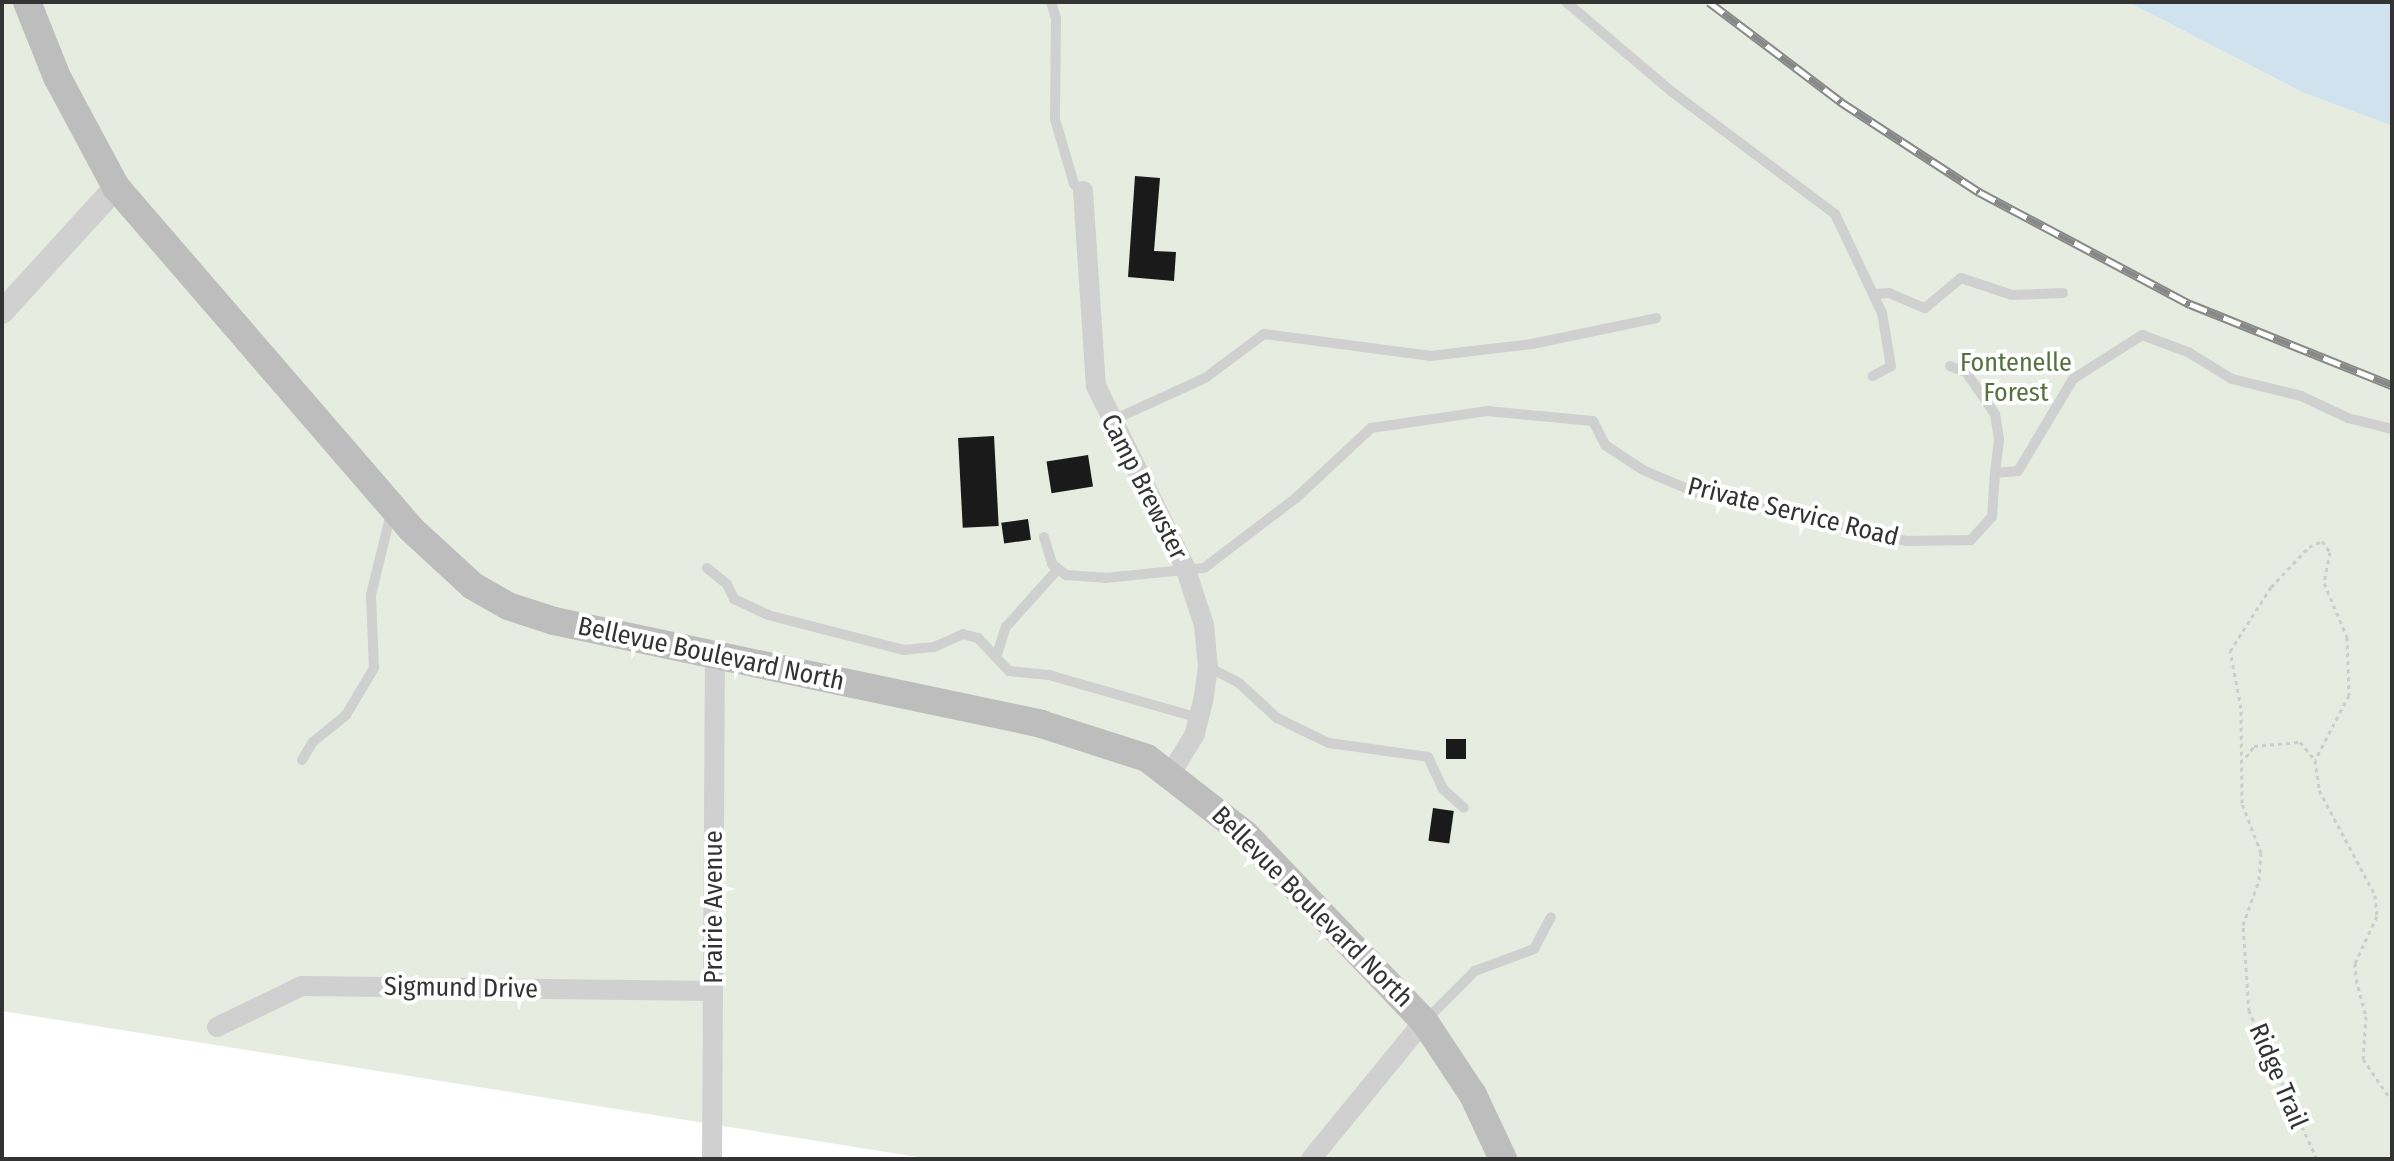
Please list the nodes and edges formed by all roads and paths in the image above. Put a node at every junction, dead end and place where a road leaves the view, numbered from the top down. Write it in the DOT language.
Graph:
graph roads {
  1 [pos="27,2"];
  2 [pos="1051,2"];
  3 [pos="1566,2"];
  4 [pos="116,187"];
  5 [pos="1083,191"];
  6 [pos="2063,293"];
  7 [pos="1874,294"];
  8 [pos="2,312"];
  9 [pos="1656,318"];
  10 [pos="1950,366"];
  11 [pos="1873,376"];
  12 [pos="1110,422"];
  13 [pos="2392,429"];
  14 [pos="1995,473"];
  15 [pos="393,507"];
  16 [pos="1044,537"];
  17 [pos="1185,567"];
  18 [pos="707,568"];
  19 [pos="1058,569"];
  20 [pos="715,655"];
  21 [pos="996,657"];
  22 [pos="1208,667"];
  23 [pos="1199,718"];
  24 [pos="302,760"];
  25 [pos="2245,760"];
  26 [pos="2315,760"];
  27 [pos="1171,773"];
  28 [pos="1464,808"];
  29 [pos="1551,917"];
  30 [pos="713,991"];
  31 [pos="1424,1021"];
  32 [pos="217,1027"];
  33 [pos="2392,1101"];
  34 [pos="712,1159"];
  35 [pos="1311,1159"];
  36 [pos="1503,1159"];
  37 [pos="2317,1159"];
  1 -- 4 [label="main road, Bellevue Boulevard North"];
  2 -- 5 [label="lane"];
  3 -- 7 [label="lane"];
  4 -- 8 [label="street"];
  4 -- 15 [label="main road, Bellevue Boulevard North"];
  5 -- 12 [label="street, Camp Brewster"];
  6 -- 7 [label="lane"];
  7 -- 11 [label="lane"];
  9 -- 12 [label="lane"];
  10 -- 14 [label="lane"];
  12 -- 17 [label="street, Camp Brewster"];
  13 -- 14 [label="lane"];
  14 -- 17 [label="lane, Private Service Road"];
  15 -- 20 [label="main road, Bellevue Boulevard North"];
  15 -- 24 [label="lane"];
  16 -- 19 [label="lane"];
  17 -- 19 [label="lane"];
  17 -- 22 [label="street, Camp Brewster"];
  18 -- 21 [label="lane"];
  19 -- 21 [label="lane"];
  20 -- 27 [label="main road, Bellevue Boulevard North"];
  20 -- 30 [label="street, Prairie Avenue"];
  21 -- 23 [label="lane"];
  22 -- 23 [label="street, Camp Brewster"];
  22 -- 28 [label="lane"];
  23 -- 27 [label="street, Camp Brewster"];
  25 -- 26 [label="path"];
  25 -- 26 [label="path, Ridge Trail"];
  25 -- 37 [label="path, Ridge Trail"];
  26 -- 33 [label="path"];
  27 -- 31 [label="main road, Bellevue Boulevard North"];
  29 -- 31 [label="lane"];
  30 -- 32 [label="street, Sigmund Drive"];
  30 -- 34 [label="street, Prairie Avenue"];
  31 -- 35 [label="street"];
  31 -- 36 [label="main road, Bellevue Boulevard North"];
}
